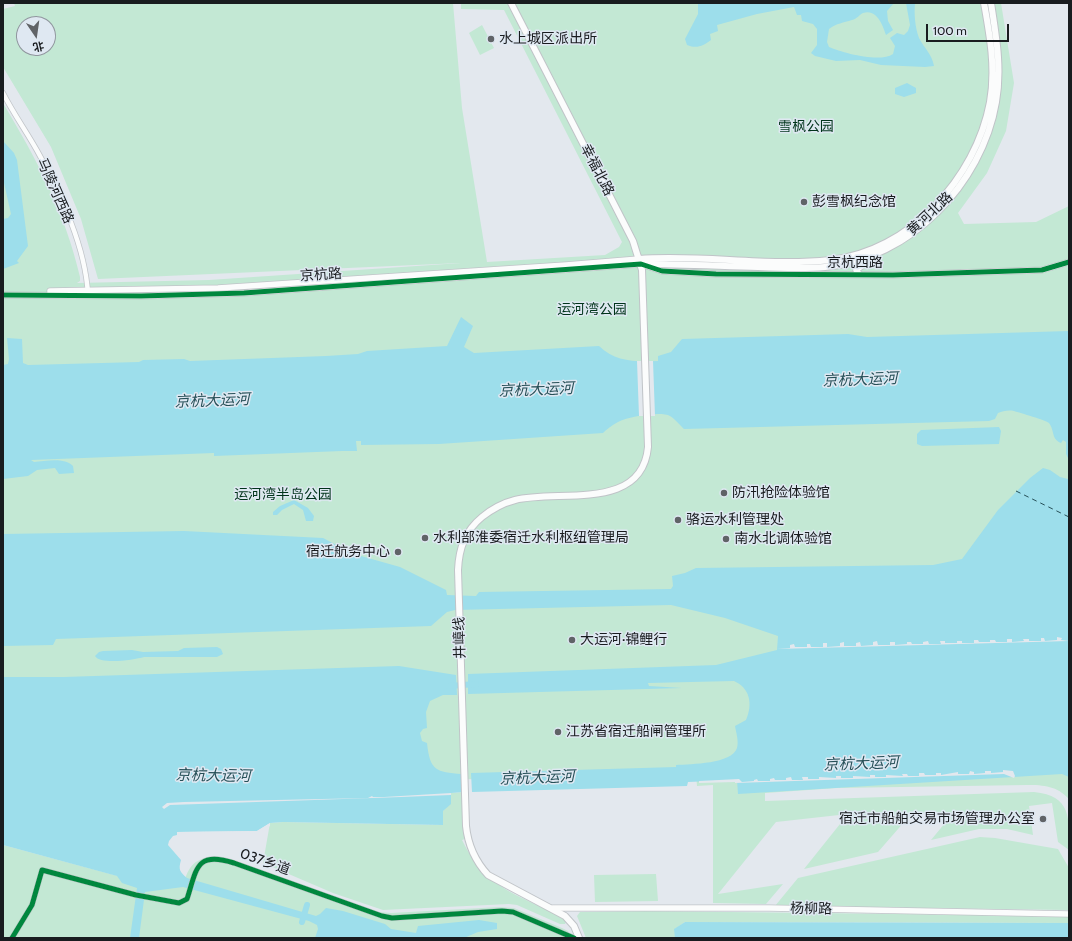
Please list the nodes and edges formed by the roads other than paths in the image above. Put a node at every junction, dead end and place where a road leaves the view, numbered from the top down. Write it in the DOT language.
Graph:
graph roads {
  1 [pos="511,3"];
  2 [pos="984,3"];
  3 [pos="991,3"];
  4 [pos="3,93"];
  5 [pos="640,261"];
  6 [pos="1069,262"];
  7 [pos="862,266"];
  8 [pos="859,274"];
  9 [pos="3,292"];
  10 [pos="88,293"];
  11 [pos="3,295"];
  12 [pos="647,417"];
  13 [pos="553,908"];
  14 [pos="1069,914"];
  15 [pos="12,938"];
  16 [pos="574,938"];
  17 [pos="579,938"];
  1 -- 5 [label="main road, 幸福北路"];
  2 -- 5 [label="main road, 黄河北路"];
  3 -- 5 [label="main road, 黄河北路"];
  4 -- 10 [label="street, 马陵河西路"];
  5 -- 8 [label="street, 京杭西路"];
  5 -- 10 [label="street, 京杭路"];
  5 -- 12 [label="main road, 幸福北路"];
  6 -- 8 [label="street, 京杭西路"];
  7 -- 8 [label="street"];
  9 -- 10 [label="street, 京杭路"];
  10 -- 11 [label="street, 京杭路"];
  12 -- 13 [label="main road, 井嶂线"];
  13 -- 14 [label="street, 杨柳路"];
  13 -- 17 [label="main road, 井嶂线"];
  15 -- 16 [label="street, 037乡道"];
}
